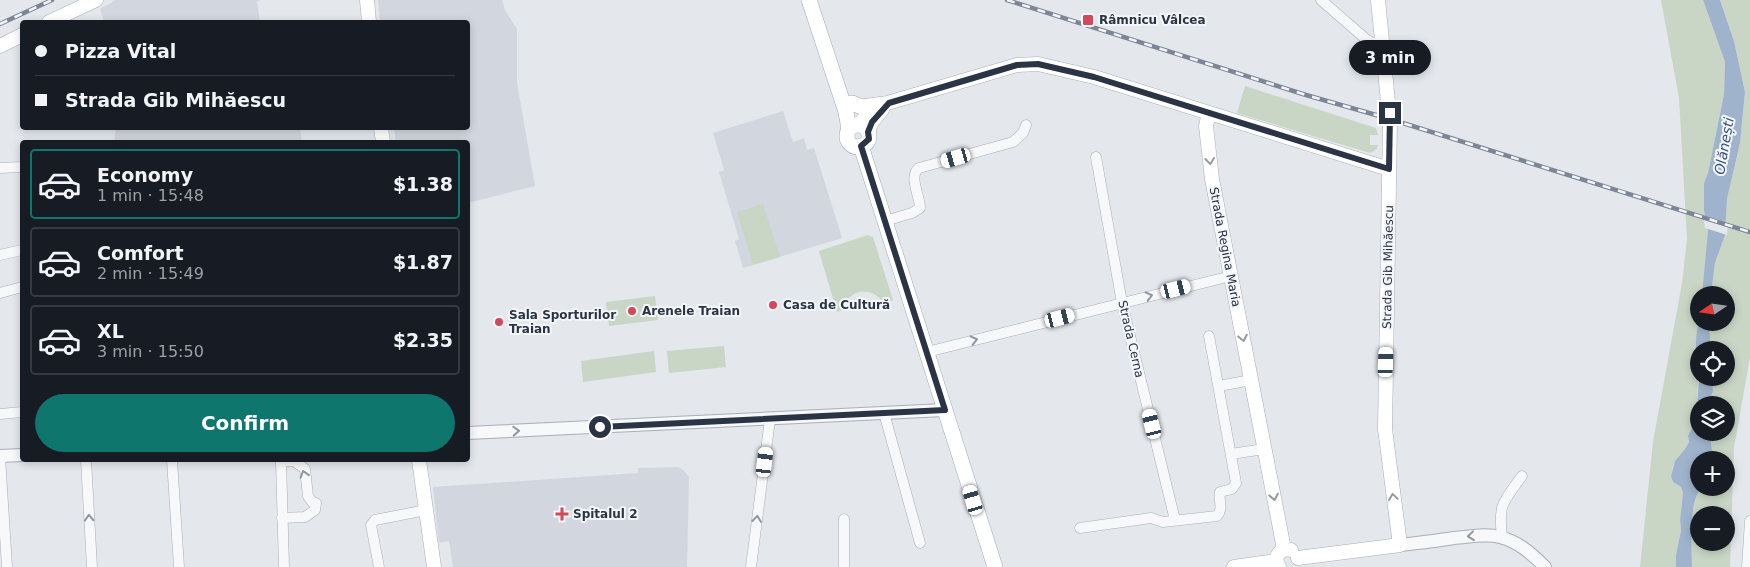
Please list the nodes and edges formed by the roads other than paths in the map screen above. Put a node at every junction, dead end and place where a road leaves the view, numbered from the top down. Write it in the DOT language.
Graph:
graph roads {
  1 [pos="96,0"];
  2 [pos="367,0"];
  3 [pos="809,0"];
  4 [pos="818,0"];
  5 [pos="1321,0"];
  6 [pos="1378,0"];
  7 [pos="53,20"];
  8 [pos="370,20"];
  9 [pos="20,36"];
  10 [pos="0,46"];
  11 [pos="1383,48"];
  12 [pos="833,60"];
  13 [pos="852,102"];
  14 [pos="886,104"];
  15 [pos="1209,112"];
  16 [pos="1026,125"];
  17 [pos="859,127"];
  18 [pos="1390,146"];
  19 [pos="1096,157"];
  20 [pos="1366,163"];
  21 [pos="20,167"];
  22 [pos="0,168"];
  23 [pos="1389,169"];
  24 [pos="1389,201"];
  25 [pos="885,221"];
  26 [pos="20,250"];
  27 [pos="0,255"];
  28 [pos="1230,276"];
  29 [pos="20,288"];
  30 [pos="0,293"];
  31 [pos="1122,303"];
  32 [pos="1210,336"];
  33 [pos="927,352"];
  34 [pos="1251,380"];
  35 [pos="1219,386"];
  36 [pos="945,410"];
  37 [pos="20,412"];
  38 [pos="884,413"];
  39 [pos="0,414"];
  40 [pos="770,418"];
  41 [pos="470,433"];
  42 [pos="1264,449"];
  43 [pos="1232,454"];
  44 [pos="20,455"];
  45 [pos="0,457"];
  46 [pos="86,462"];
  47 [pos="172,462"];
  48 [pos="281,462"];
  49 [pos="295,462"];
  50 [pos="419,462"];
  51 [pos="1522,476"];
  52 [pos="426,510"];
  53 [pos="282,518"];
  54 [pos="844,519"];
  55 [pos="1175,520"];
  56 [pos="1750,521"];
  57 [pos="1080,528"];
  58 [pos="1502,537"];
  59 [pos="1750,538"];
  60 [pos="920,543"];
  61 [pos="1400,545"];
  62 [pos="1284,549"];
  63 [pos="1297,563"];
  64 [pos="1278,564"];
  65 [pos="7,567"];
  66 [pos="92,567"];
  67 [pos="179,567"];
  68 [pos="284,567"];
  69 [pos="379,567"];
  70 [pos="434,567"];
  71 [pos="751,567"];
  72 [pos="844,567"];
  73 [pos="995,567"];
  74 [pos="1234,567"];
  75 [pos="1545,567"];
  76 [pos="1747,567"];
  1 -- 7 [label="main road"];
  2 -- 8 [label="main road"];
  3 -- 12 [label="main road"];
  4 -- 12 [label="main road"];
  5 -- 11 [label="street"];
  6 -- 11 [label="main road, Strada Gib Mihăescu"];
  9 -- 10 [label="main road"];
  11 -- 18 [label="main road, Strada Gib Mihăescu"];
  12 -- 13 [label="main road"];
  12 -- 17 [label="main road"];
  13 -- 14 [label="main road"];
  13 -- 17 [label="main road"];
  14 -- 15 [label="main road"];
  14 -- 17 [label="main road"];
  15 -- 20 [label="main road"];
  15 -- 28 [label="main road, Strada Regina Maria, one-way"];
  16 -- 25 [label="street"];
  17 -- 25 [label="main road"];
  18 -- 20 [label="main road"];
  18 -- 23 [label="main road, Strada Gib Mihăescu"];
  19 -- 31 [label="street, Strada Cerna"];
  20 -- 23 [label="main road"];
  20 -- 24 [label="main road"];
  21 -- 22 [label="street"];
  23 -- 24 [label="main road, Strada Gib Mihăescu"];
  61 -- 24 [label="main road, Strada Gib Mihăescu, one-way"];
  25 -- 33 [label="main road"];
  26 -- 27 [label="street"];
  31 -- 28 [label="street, one-way"];
  28 -- 34 [label="main road, Strada Regina Maria, one-way"];
  29 -- 30 [label="street"];
  33 -- 31 [label="street, one-way"];
  31 -- 55 [label="street, Strada Cerna"];
  32 -- 35 [label="street"];
  33 -- 36 [label="main road"];
  34 -- 35 [label="street"];
  34 -- 42 [label="main road, Strada Regina Maria"];
  35 -- 43 [label="street"];
  36 -- 38 [label="street"];
  36 -- 73 [label="main road"];
  37 -- 39 [label="street"];
  38 -- 40 [label="street"];
  38 -- 60 [label="street"];
  41 -- 40 [label="street, one-way"];
  71 -- 40 [label="street, one-way"];
  42 -- 43 [label="street"];
  42 -- 62 [label="main road, Strada Regina Maria, one-way"];
  43 -- 55 [label="street"];
  44 -- 45 [label="street"];
  45 -- 65 [label="street"];
  66 -- 46 [label="street, one-way"];
  47 -- 67 [label="street"];
  48 -- 53 [label="street"];
  53 -- 49 [label="street, one-way"];
  50 -- 52 [label="main road"];
  51 -- 58 [label="street"];
  52 -- 69 [label="street"];
  52 -- 70 [label="main road"];
  53 -- 68 [label="street"];
  54 -- 72 [label="street"];
  55 -- 57 [label="street"];
  56 -- 59 [label="street"];
  58 -- 61 [label="street, one-way"];
  58 -- 75 [label="street"];
  59 -- 76 [label="street"];
  61 -- 63 [label="main road"];
  62 -- 63 [label="main road"];
  62 -- 64 [label="main road"];
  64 -- 74 [label="main road"];
}
